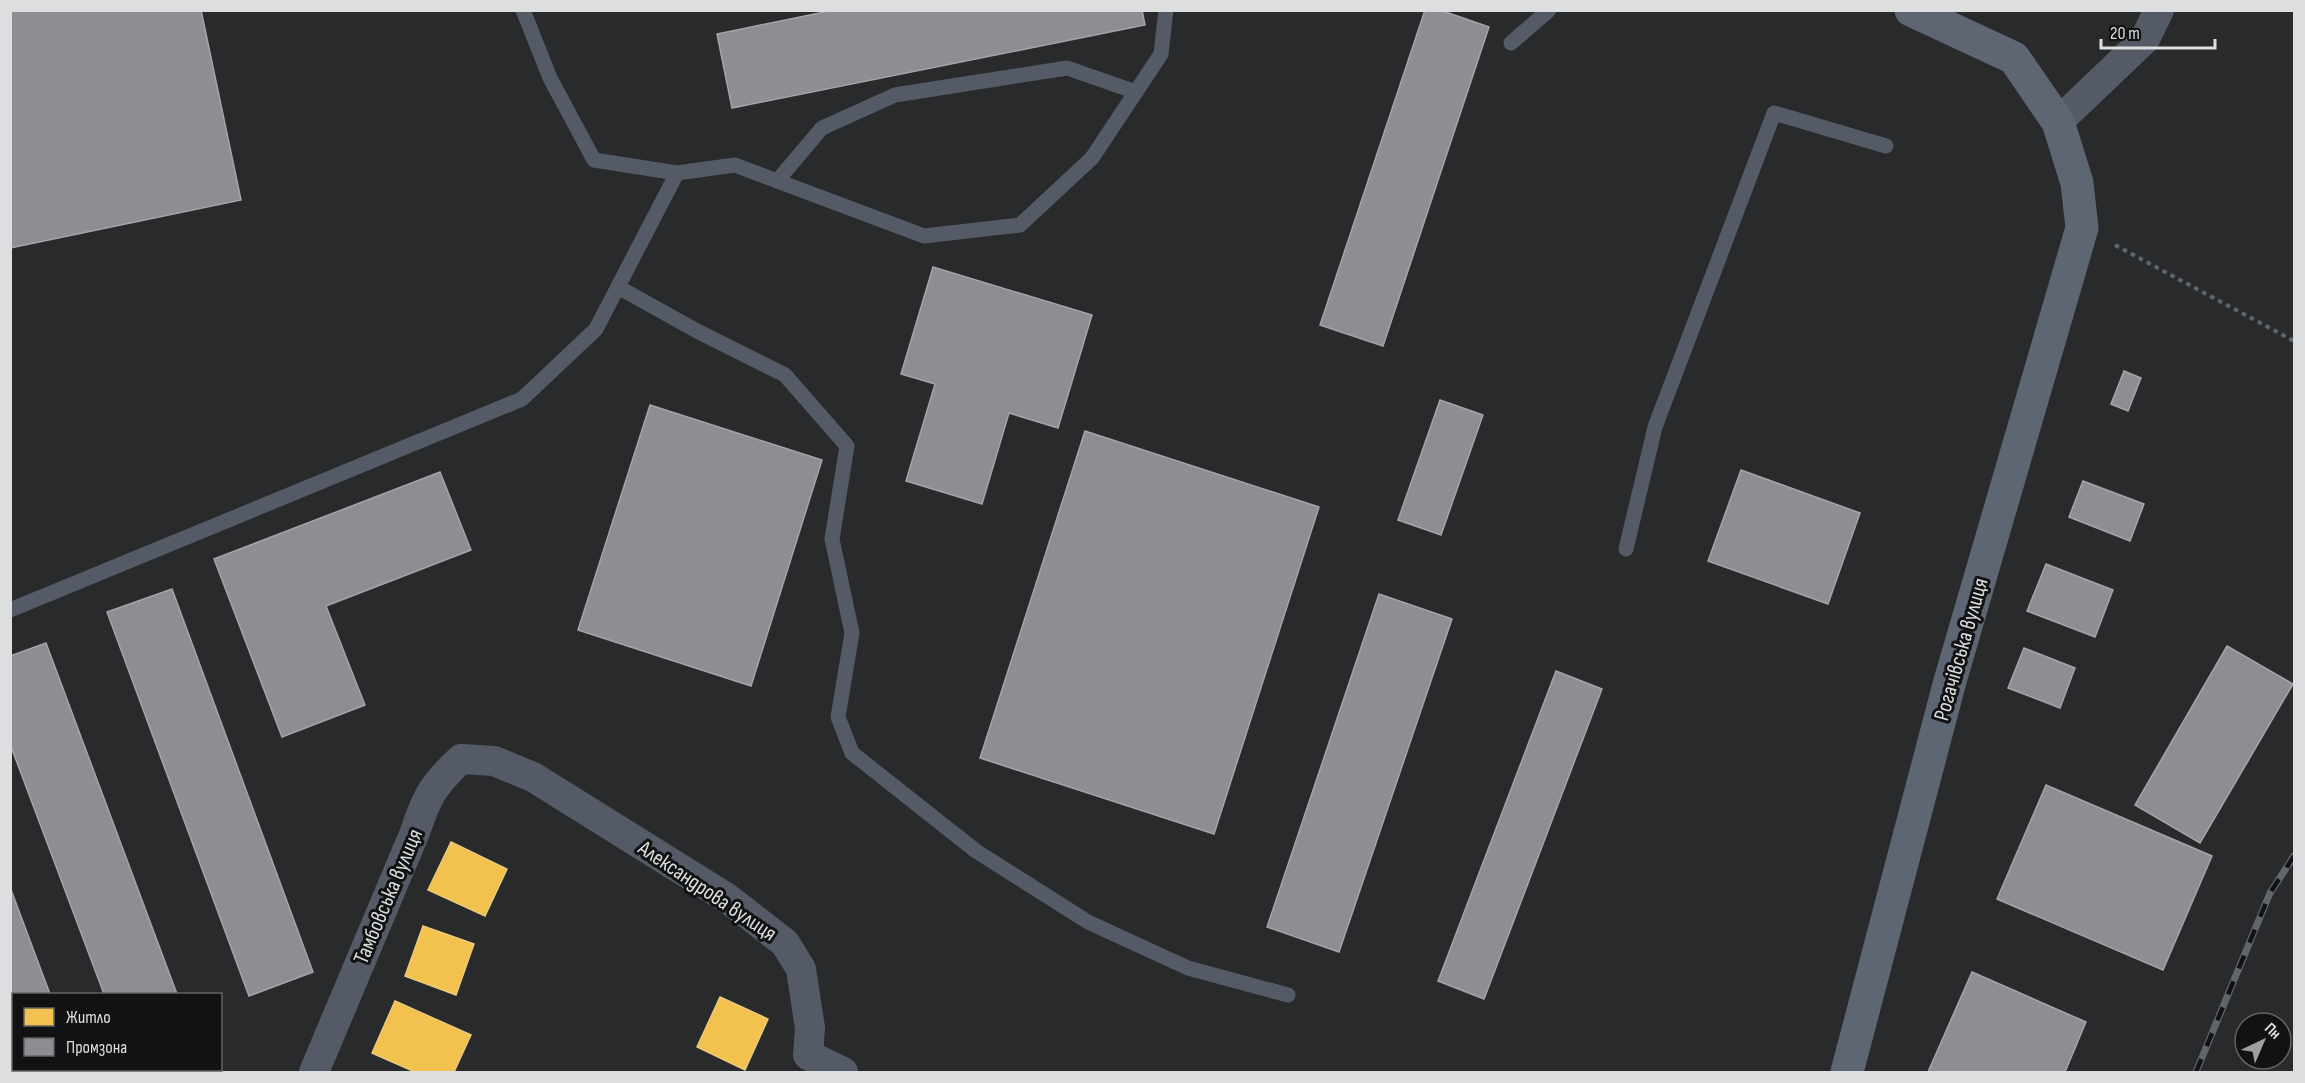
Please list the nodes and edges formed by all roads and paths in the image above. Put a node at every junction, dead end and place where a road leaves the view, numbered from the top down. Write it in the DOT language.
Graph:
graph roads {
  1 [pos="523,10"];
  2 [pos="1166,10"];
  3 [pos="1548,10"];
  4 [pos="1911,10"];
  5 [pos="2158,10"];
  6 [pos="1511,43"];
  7 [pos="1136,92"];
  8 [pos="2058,122"];
  9 [pos="1886,146"];
  10 [pos="677,173"];
  11 [pos="777,181"];
  12 [pos="2082,228"];
  13 [pos="618,287"];
  14 [pos="2295,341"];
  15 [pos="1626,549"];
  16 [pos="10,610"];
  17 [pos="494,761"];
  18 [pos="1288,995"];
  19 [pos="805,1064"];
  20 [pos="314,1072"];
  21 [pos="843,1072"];
  22 [pos="1847,1072"];
  1 -- 10 [label="lane"];
  2 -- 7 [label="lane"];
  3 -- 6 [label="lane"];
  4 -- 8 [label="street"];
  5 -- 8 [label="street"];
  7 -- 11 [label="lane"];
  7 -- 11 [label="lane"];
  8 -- 12 [label="street"];
  9 -- 15 [label="lane"];
  10 -- 11 [label="lane"];
  10 -- 13 [label="lane"];
  12 -- 14 [label="path"];
  12 -- 22 [label="street, Рогачівська вулиця"];
  13 -- 16 [label="lane"];
  13 -- 18 [label="lane"];
  17 -- 19 [label="street, Александрова вулиця"];
  17 -- 20 [label="street, Тамбовська вулиця"];
  19 -- 21 [label="street, Александрова вулиця"];
}
